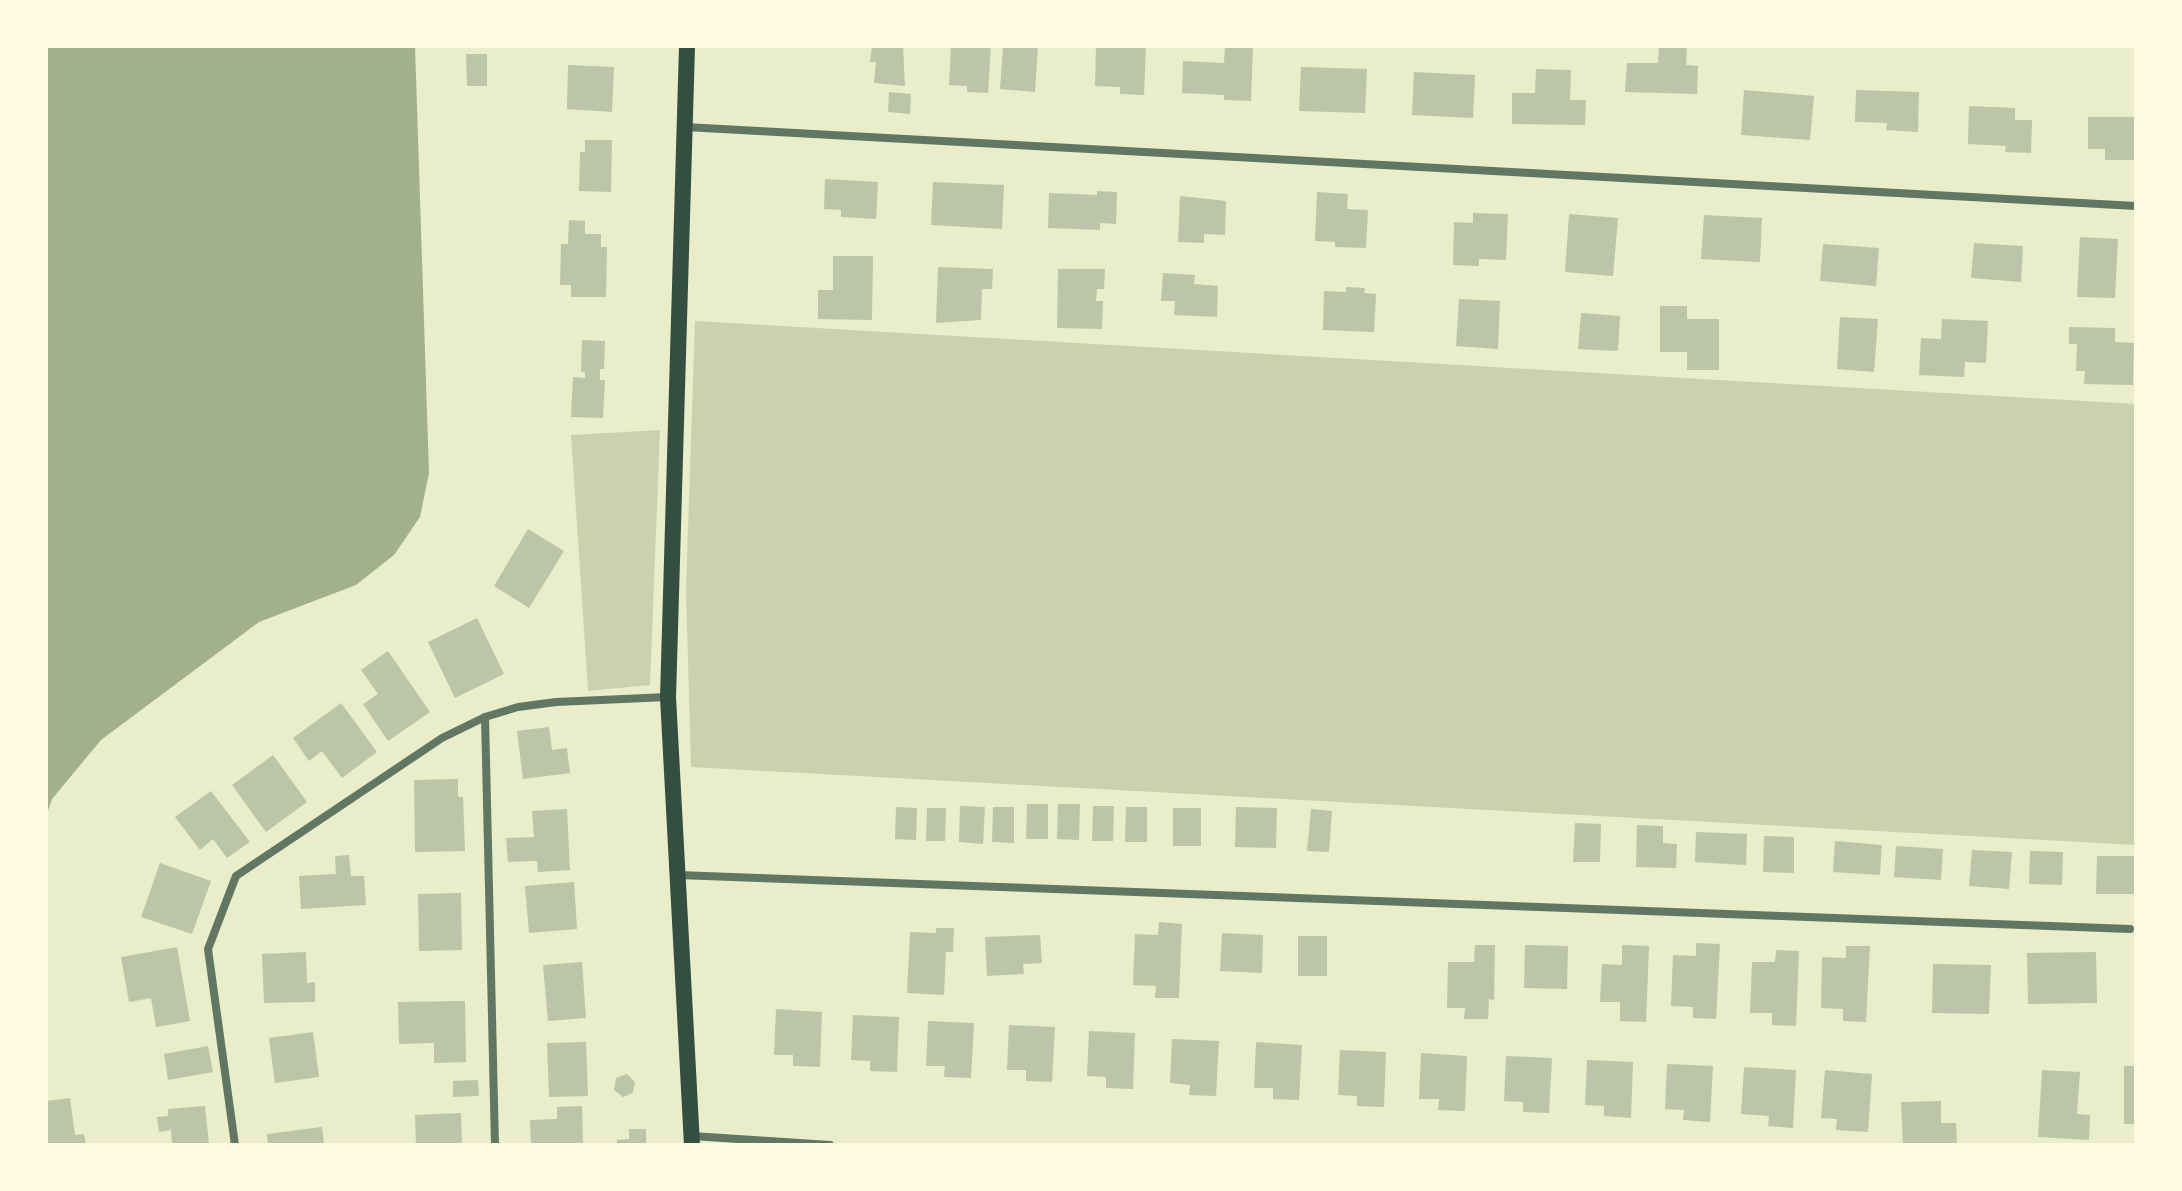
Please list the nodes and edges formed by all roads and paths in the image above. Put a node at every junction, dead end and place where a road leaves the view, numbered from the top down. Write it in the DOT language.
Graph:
graph roads {
  1 [pos="687,46"];
  2 [pos="685,127"];
  3 [pos="2136,206"];
  4 [pos="668,697"];
  5 [pos="485,717"];
  6 [pos="678,875"];
  7 [pos="2130,929"];
  8 [pos="692,1141"];
  9 [pos="235,1145"];
  10 [pos="495,1145"];
  11 [pos="830,1145"];
  1 -- 2 [label="main road"];
  2 -- 3 [label="street"];
  2 -- 4 [label="main road"];
  4 -- 5 [label="street"];
  4 -- 6 [label="main road"];
  5 -- 9 [label="street"];
  5 -- 10 [label="street"];
  6 -- 7 [label="street"];
  6 -- 8 [label="main road"];
  8 -- 11 [label="street"];
}
